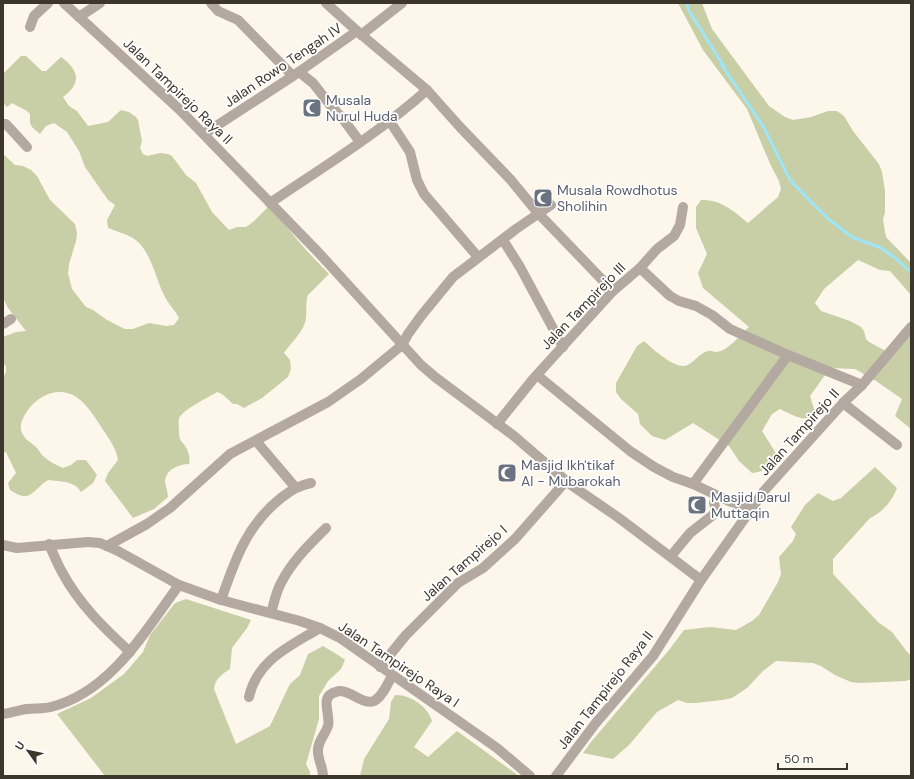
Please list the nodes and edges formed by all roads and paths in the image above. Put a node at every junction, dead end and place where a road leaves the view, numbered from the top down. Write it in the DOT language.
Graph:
graph roads {
  1 [pos="48,3"];
  2 [pos="64,3"];
  3 [pos="100,3"];
  4 [pos="211,3"];
  5 [pos="326,3"];
  6 [pos="402,3"];
  7 [pos="79,17"];
  8 [pos="30,27"];
  9 [pos="359,33"];
  10 [pos="296,74"];
  11 [pos="427,90"];
  12 [pos="389,120"];
  13 [pos="3,124"];
  14 [pos="204,134"];
  15 [pos="360,142"];
  16 [pos="27,147"];
  17 [pos="270,203"];
  18 [pos="551,205"];
  19 [pos="684,207"];
  20 [pos="538,213"];
  21 [pos="503,240"];
  22 [pos="478,257"];
  23 [pos="640,268"];
  24 [pos="613,291"];
  25 [pos="911,327"];
  26 [pos="402,345"];
  27 [pos="562,347"];
  28 [pos="788,355"];
  29 [pos="537,375"];
  30 [pos="862,385"];
  31 [pos="843,403"];
  32 [pos="497,424"];
  33 [pos="256,441"];
  34 [pos="897,445"];
  35 [pos="566,481"];
  36 [pos="311,483"];
  37 [pos="693,484"];
  38 [pos="295,488"];
  39 [pos="719,496"];
  40 [pos="751,508"];
  41 [pos="326,528"];
  42 [pos="49,544"];
  43 [pos="3,545"];
  44 [pos="107,546"];
  45 [pos="671,556"];
  46 [pos="701,580"];
  47 [pos="179,585"];
  48 [pos="221,600"];
  49 [pos="271,613"];
  50 [pos="320,628"];
  51 [pos="130,652"];
  52 [pos="380,667"];
  53 [pos="392,676"];
  54 [pos="249,697"];
  55 [pos="3,714"];
  56 [pos="323,772"];
  57 [pos="331,776"];
  58 [pos="530,776"];
  59 [pos="556,776"];
  1 -- 8 [label="street"];
  2 -- 7 [label="street, Jalan Tampirejo Raya II"];
  3 -- 7 [label="street"];
  4 -- 10 [label="street"];
  5 -- 9 [label="street"];
  6 -- 9 [label="street, Jalan Rowo Tengah IV"];
  7 -- 14 [label="street, Jalan Tampirejo Raya II"];
  9 -- 10 [label="street, Jalan Rowo Tengah IV"];
  9 -- 11 [label="street"];
  10 -- 14 [label="street, Jalan Rowo Tengah IV"];
  10 -- 15 [label="street"];
  11 -- 12 [label="street"];
  11 -- 20 [label="street"];
  12 -- 15 [label="street"];
  12 -- 22 [label="street"];
  13 -- 16 [label="street"];
  14 -- 17 [label="street, Jalan Tampirejo Raya II"];
  15 -- 17 [label="street"];
  17 -- 26 [label="street, Jalan Tampirejo Raya II"];
  18 -- 20 [label="street"];
  19 -- 23 [label="street, Jalan Tampirejo III"];
  20 -- 21 [label="street"];
  20 -- 24 [label="street"];
  21 -- 22 [label="street"];
  21 -- 27 [label="street"];
  22 -- 26 [label="street"];
  23 -- 24 [label="street, Jalan Tampirejo III"];
  23 -- 28 [label="street"];
  24 -- 27 [label="street, Jalan Tampirejo III"];
  25 -- 30 [label="street, Jalan Tampirejo II"];
  26 -- 32 [label="street, Jalan Tampirejo Raya II"];
  26 -- 33 [label="street"];
  27 -- 29 [label="street, Jalan Tampirejo III"];
  28 -- 30 [label="street"];
  28 -- 37 [label="street"];
  29 -- 32 [label="street, Jalan Tampirejo III"];
  29 -- 37 [label="street"];
  30 -- 31 [label="street, Jalan Tampirejo II"];
  31 -- 34 [label="street"];
  31 -- 40 [label="street, Jalan Tampirejo II"];
  32 -- 35 [label="street, Jalan Tampirejo Raya II"];
  33 -- 38 [label="street"];
  33 -- 44 [label="street"];
  35 -- 45 [label="street, Jalan Tampirejo Raya II"];
  35 -- 52 [label="street, Jalan Tampirejo I"];
  36 -- 38 [label="street"];
  37 -- 39 [label="street"];
  38 -- 48 [label="street"];
  39 -- 40 [label="street"];
  39 -- 45 [label="street"];
  40 -- 46 [label="street, Jalan Tampirejo II"];
  41 -- 49 [label="street"];
  42 -- 43 [label="street, Jalan Tampirejo Raya I"];
  42 -- 44 [label="street, Jalan Tampirejo Raya I"];
  42 -- 51 [label="street"];
  44 -- 47 [label="street, Jalan Tampirejo Raya I"];
  45 -- 46 [label="street, Jalan Tampirejo Raya II"];
  46 -- 59 [label="street, Jalan Tampirejo Raya II"];
  47 -- 48 [label="street, Jalan Tampirejo Raya I"];
  47 -- 51 [label="street"];
  48 -- 49 [label="street, Jalan Tampirejo Raya I"];
  49 -- 50 [label="street, Jalan Tampirejo Raya I"];
  50 -- 52 [label="street, Jalan Tampirejo Raya I"];
  50 -- 54 [label="street"];
  51 -- 55 [label="street"];
  52 -- 53 [label="street, Jalan Tampirejo Raya I"];
  53 -- 56 [label="street"];
  53 -- 58 [label="street, Jalan Tampirejo Raya I"];
  56 -- 57 [label="street"];
}
